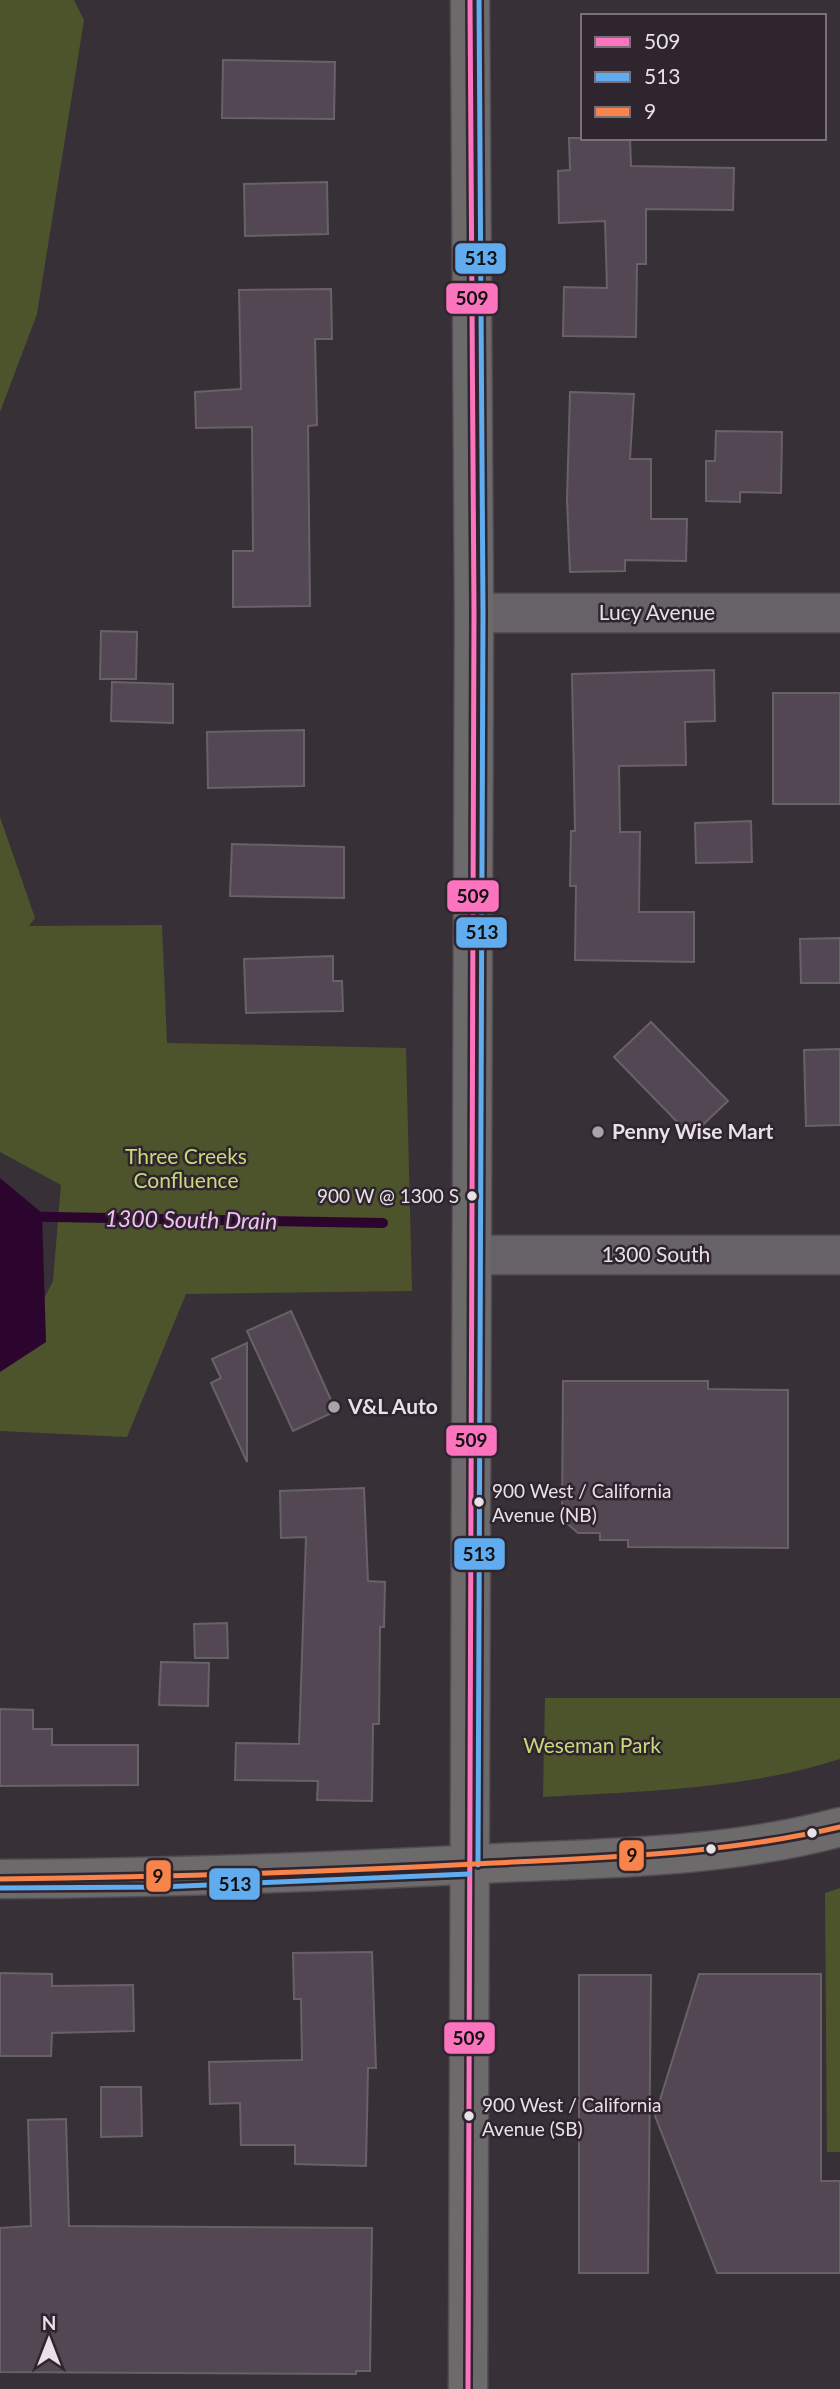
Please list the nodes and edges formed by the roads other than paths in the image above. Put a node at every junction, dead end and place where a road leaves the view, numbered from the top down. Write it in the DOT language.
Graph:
graph roads {
  1 [pos="470,0"];
  2 [pos="474,613"];
  3 [pos="840,613"];
  4 [pos="472,1255"];
  5 [pos="840,1255"];
  6 [pos="840,1827"];
  7 [pos="469,1865"];
  8 [pos="0,1879"];
  9 [pos="468,2389"];
  1 -- 2 [label="main road"];
  2 -- 3 [label="street, Lucy Avenue"];
  2 -- 4 [label="main road"];
  4 -- 5 [label="street, 1300 South"];
  4 -- 7 [label="main road"];
  6 -- 7 [label="main road"];
  7 -- 8 [label="main road"];
  7 -- 9 [label="main road"];
}
